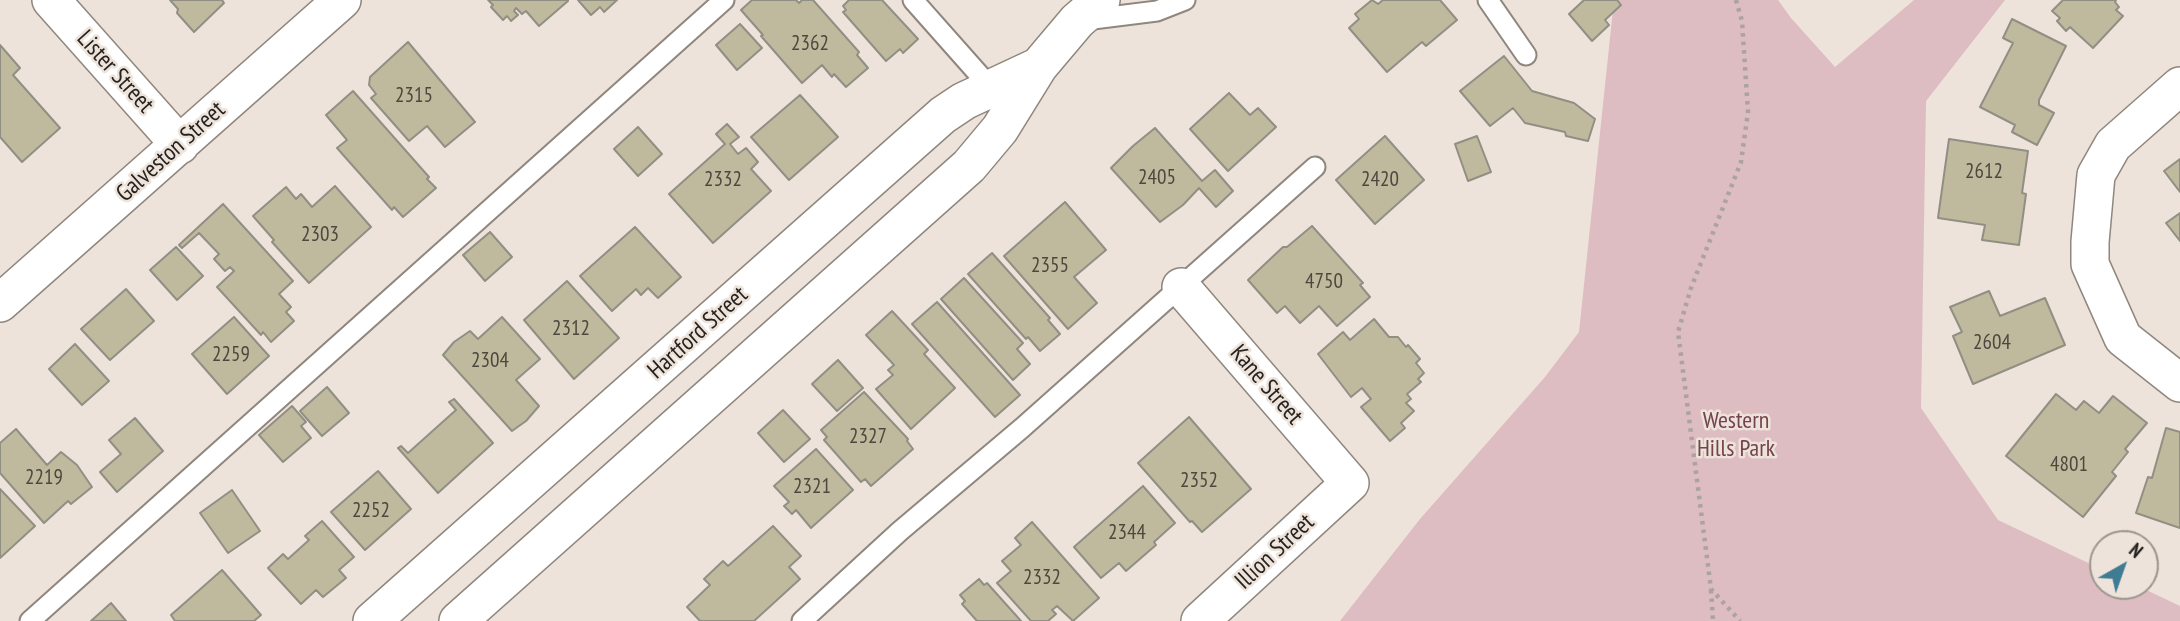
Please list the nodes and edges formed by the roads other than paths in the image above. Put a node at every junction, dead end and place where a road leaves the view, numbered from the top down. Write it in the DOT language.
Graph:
graph roads {
  1 [pos="51,0"];
  2 [pos="342,0"];
  3 [pos="724,0"];
  4 [pos="913,0"];
  5 [pos="1185,0"];
  6 [pos="1488,0"];
  7 [pos="1089,10"];
  8 [pos="1526,55"];
  9 [pos="1039,66"];
  10 [pos="2180,86"];
  11 [pos="991,88"];
  12 [pos="180,145"];
  13 [pos="1315,167"];
  14 [pos="1181,288"];
  15 [pos="0,303"];
  16 [pos="2180,383"];
  17 [pos="1350,483"];
  18 [pos="30,621"];
  19 [pos="372,621"];
  20 [pos="458,621"];
  21 [pos="802,621"];
  22 [pos="1200,621"];
  1 -- 12 [label="street, Lister Street"];
  2 -- 12 [label="street, Galveston Street"];
  3 -- 18 [label="lane"];
  4 -- 11 [label="lane"];
  5 -- 7 [label="lane"];
  6 -- 8 [label="lane"];
  7 -- 9 [label="street, Hartford Street"];
  9 -- 11 [label="street, Hartford Street"];
  9 -- 20 [label="street, Hartford Street"];
  10 -- 16 [label="street"];
  11 -- 19 [label="street, Hartford Street"];
  12 -- 15 [label="street, Galveston Street"];
  13 -- 14 [label="lane"];
  14 -- 17 [label="street, Kane Street"];
  14 -- 21 [label="lane"];
  17 -- 22 [label="street, Illion Street"];
}
